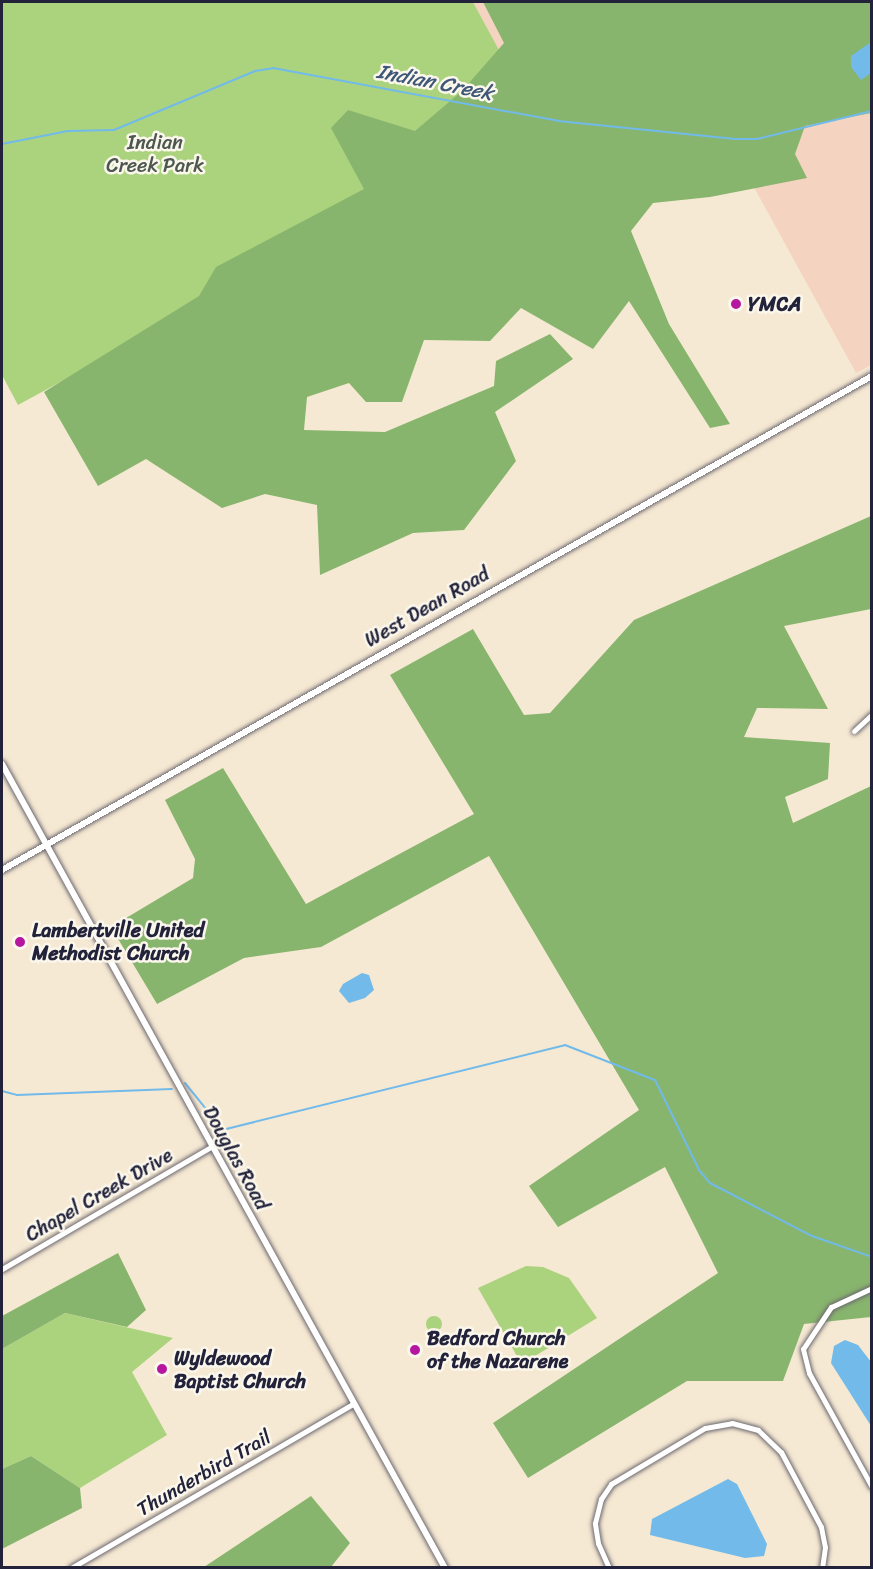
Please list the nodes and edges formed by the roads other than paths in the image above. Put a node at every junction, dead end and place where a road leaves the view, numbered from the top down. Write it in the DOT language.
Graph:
graph roads {
  1 [pos="872,376"];
  2 [pos="872,714"];
  3 [pos="854,731"];
  4 [pos="2,764"];
  5 [pos="45,844"];
  6 [pos="2,870"];
  7 [pos="211,1147"];
  8 [pos="2,1266"];
  9 [pos="872,1288"];
  10 [pos="353,1404"];
  11 [pos="872,1487"];
  12 [pos="70,1568"];
  13 [pos="445,1568"];
  14 [pos="609,1568"];
  15 [pos="822,1568"];
  1 -- 5 [label="street, West Dean Road"];
  2 -- 3 [label="street"];
  4 -- 5 [label="street, Douglas Road"];
  5 -- 6 [label="street, West Dean Road"];
  5 -- 7 [label="street, Douglas Road"];
  7 -- 8 [label="street, Chapel Creek Drive"];
  7 -- 10 [label="street, Douglas Road"];
  9 -- 11 [label="street"];
  10 -- 12 [label="street, Thunderbird Trail"];
  10 -- 13 [label="street, Douglas Road"];
  14 -- 15 [label="street"];
}
